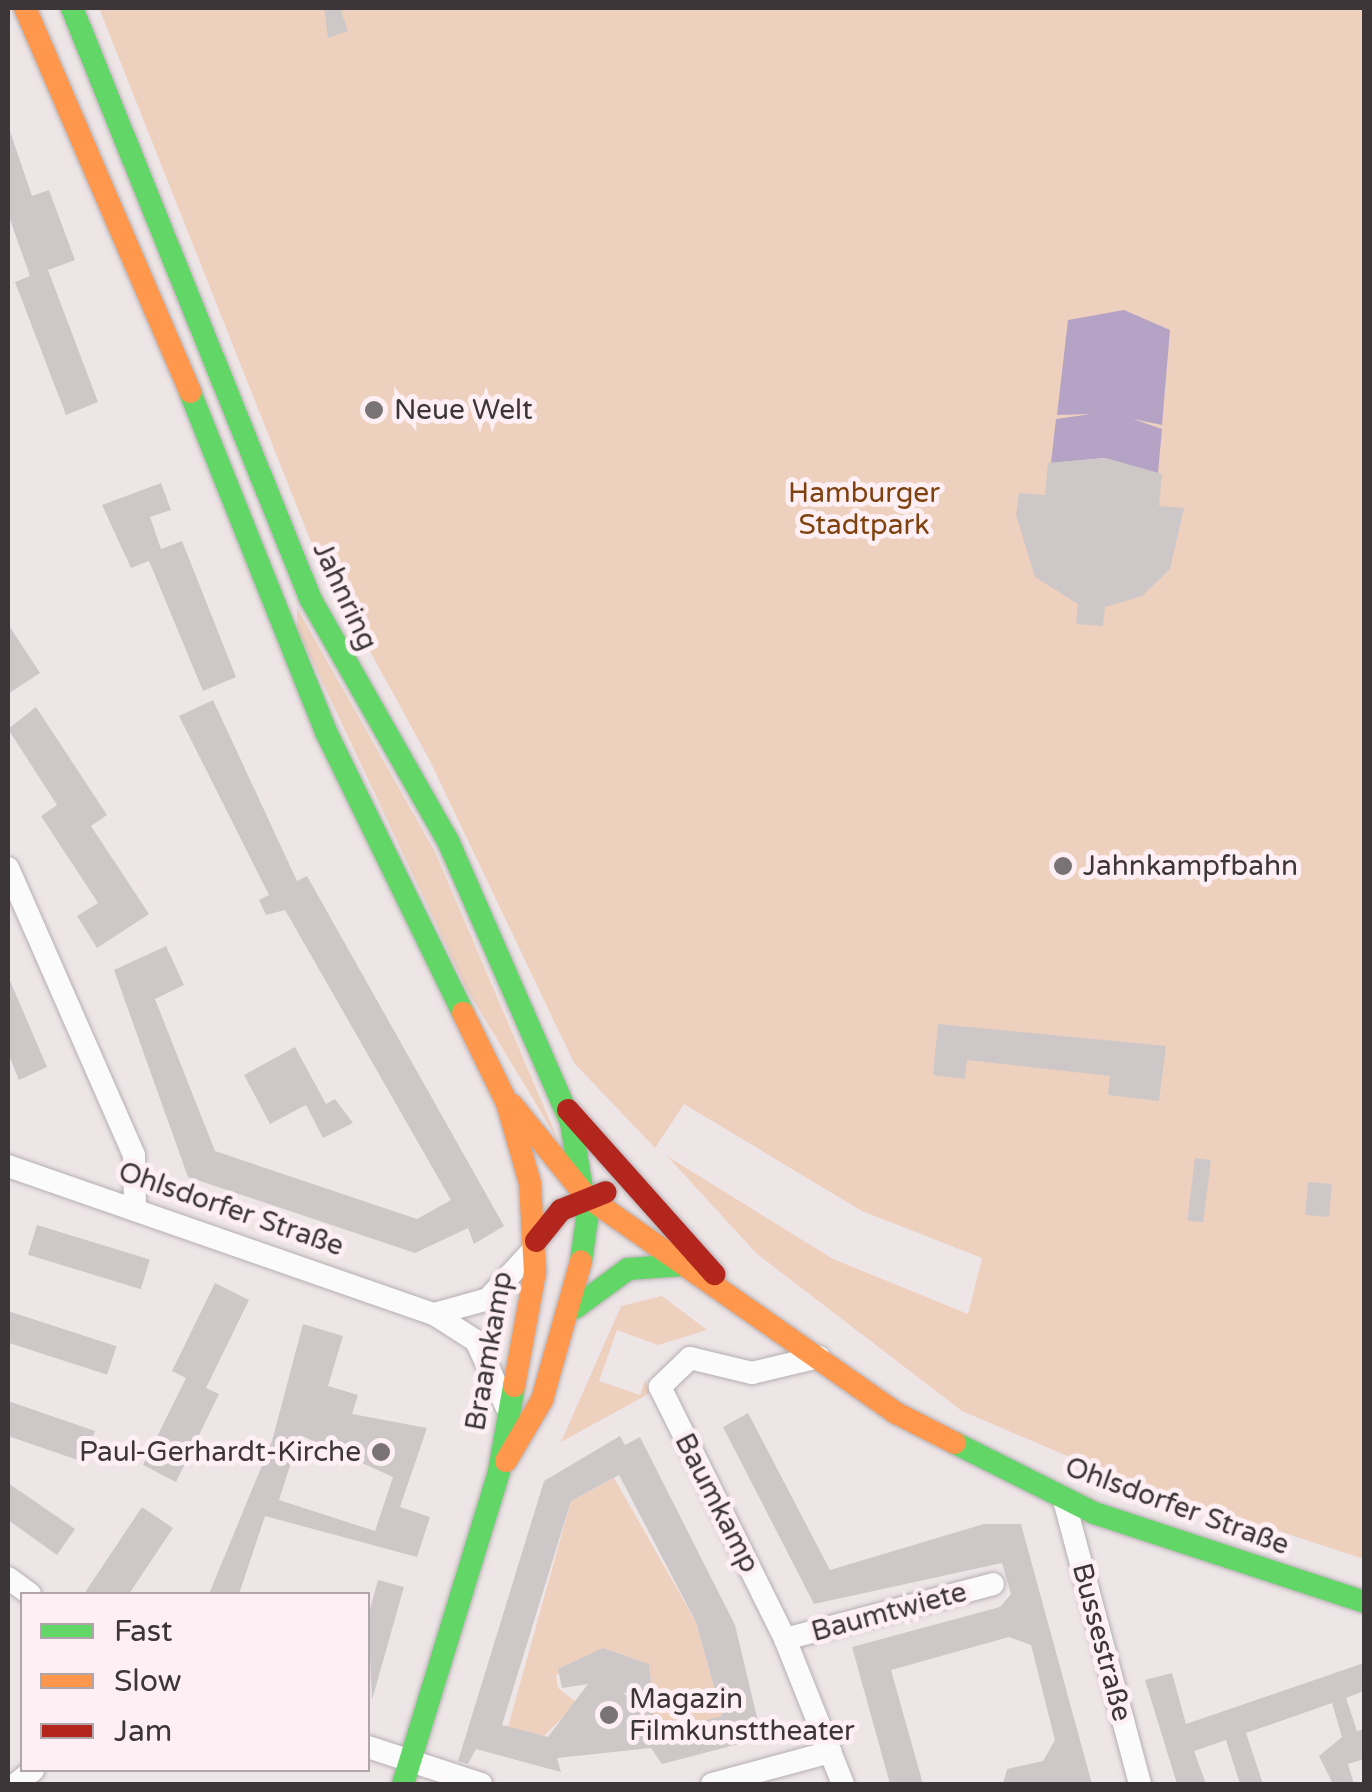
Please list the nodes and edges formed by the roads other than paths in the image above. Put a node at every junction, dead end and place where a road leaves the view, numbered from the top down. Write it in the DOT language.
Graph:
graph roads {
  1 [pos="24,8"];
  2 [pos="72,8"];
  3 [pos="8,868"];
  4 [pos="498,1084"];
  5 [pos="561,1097"];
  6 [pos="8,1166"];
  7 [pos="586,1196"];
  8 [pos="644,1201"];
  9 [pos="136,1208"];
  10 [pos="536,1241"];
  11 [pos="683,1265"];
  12 [pos="726,1288"];
  13 [pos="575,1308"];
  14 [pos="434,1314"];
  15 [pos="820,1356"];
  16 [pos="507,1409"];
  17 [pos="499,1471"];
  18 [pos="1064,1500"];
  19 [pos="993,1584"];
  20 [pos="1364,1602"];
  21 [pos="785,1640"];
  22 [pos="370,1747"];
  23 [pos="831,1752"];
  24 [pos="409,1761"];
  25 [pos="403,1784"];
  26 [pos="481,1784"];
  27 [pos="712,1784"];
  28 [pos="843,1784"];
  29 [pos="1140,1784"];
  1 -- 4 [label="main road, Braamkamp"];
  2 -- 5 [label="main road, Jahnring"];
  3 -- 9 [label="street"];
  4 -- 7 [label="main road, Ohlsdorfer Straße"];
  4 -- 10 [label="main road, Braamkamp"];
  5 -- 7 [label="main road, Jahnring"];
  5 -- 8 [label="main road, Ohlsdorfer Straße"];
  6 -- 9 [label="street, Ohlsdorfer Straße"];
  7 -- 8 [label="main road"];
  7 -- 10 [label="main road"];
  7 -- 11 [label="main road, Ohlsdorfer Straße"];
  7 -- 13 [label="main road, Braamkamp"];
  8 -- 12 [label="main road, Ohlsdorfer Straße"];
  9 -- 14 [label="street, Ohlsdorfer Straße"];
  10 -- 14 [label="street"];
  10 -- 16 [label="main road, Braamkamp"];
  11 -- 12 [label="main road, Ohlsdorfer Straße"];
  11 -- 13 [label="main road"];
  12 -- 15 [label="main road, Ohlsdorfer Straße"];
  13 -- 17 [label="main road, Braamkamp"];
  14 -- 16 [label="street, Ohlsdorfer Straße"];
  15 -- 18 [label="main road, Ohlsdorfer Straße"];
  15 -- 21 [label="street, Baumkamp"];
  16 -- 17 [label="main road, Braamkamp"];
  17 -- 24 [label="main road, Braamkamp"];
  18 -- 20 [label="main road, Ohlsdorfer Straße"];
  18 -- 29 [label="street, Bussestraße"];
  19 -- 21 [label="street, Baumtwiete"];
  21 -- 23 [label="street, Baumkamp"];
  22 -- 24 [label="street"];
  23 -- 27 [label="street"];
  23 -- 28 [label="street, Baumkamp"];
  24 -- 25 [label="main road, Braamkamp"];
  24 -- 26 [label="street"];
}
